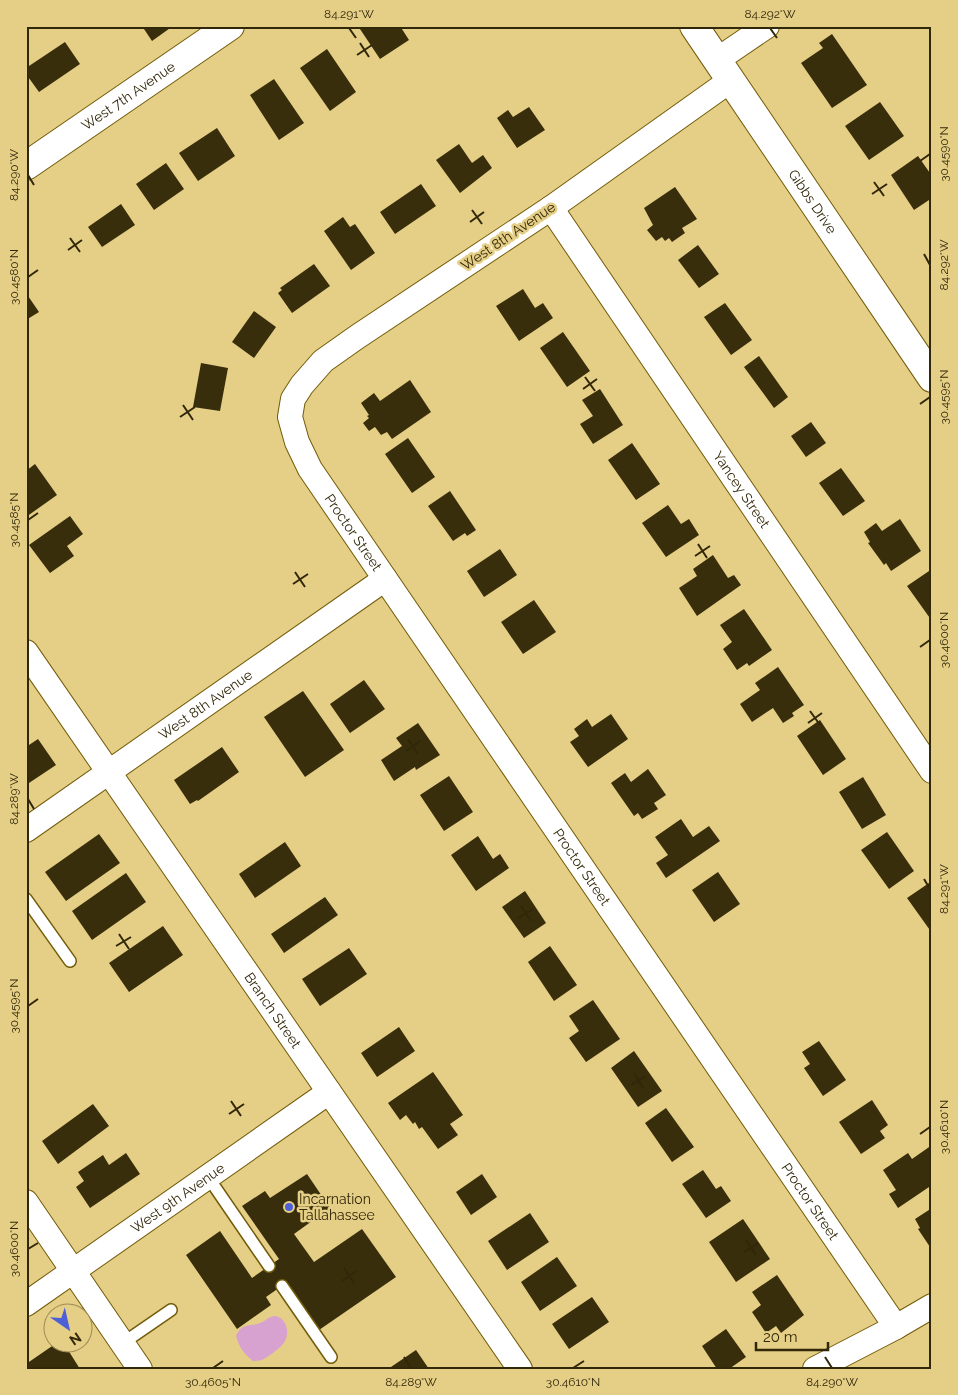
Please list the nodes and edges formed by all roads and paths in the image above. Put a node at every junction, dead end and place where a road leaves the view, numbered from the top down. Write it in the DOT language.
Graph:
graph roads {
  1 [pos="230,26"];
  2 [pos="694,26"];
  3 [pos="767,26"];
  4 [pos="724,70"];
  5 [pos="26,166"];
  6 [pos="550,208"];
  7 [pos="932,378"];
  8 [pos="293,399"];
  9 [pos="385,579"];
  10 [pos="26,652"];
  11 [pos="932,770"];
  12 [pos="110,773"];
  13 [pos="26,830"];
  14 [pos="26,899"];
  15 [pos="70,961"];
  16 [pos="330,1092"];
  17 [pos="208,1178"];
  18 [pos="26,1202"];
  19 [pos="268,1266"];
  20 [pos="74,1272"];
  21 [pos="282,1286"];
  22 [pos="26,1304"];
  23 [pos="932,1306"];
  24 [pos="171,1310"];
  25 [pos="896,1327"];
  26 [pos="123,1343"];
  27 [pos="331,1357"];
  28 [pos="140,1369"];
  29 [pos="520,1369"];
  30 [pos="816,1369"];
  1 -- 5 [label="street, West 7th Avenue"];
  2 -- 4 [label="street, Gibbs Drive"];
  3 -- 4 [label="street, West 8th Avenue"];
  4 -- 6 [label="street, West 8th Avenue"];
  4 -- 7 [label="street, Gibbs Drive"];
  6 -- 8 [label="street, West 8th Avenue"];
  6 -- 11 [label="street, Yancey Street"];
  8 -- 9 [label="street, Proctor Street"];
  9 -- 12 [label="street, West 8th Avenue"];
  9 -- 25 [label="street, Proctor Street"];
  10 -- 12 [label="street, Branch Street"];
  12 -- 13 [label="street, West 8th Avenue"];
  12 -- 16 [label="street, Branch Street"];
  14 -- 15 [label="lane"];
  16 -- 17 [label="street, West 9th Avenue"];
  16 -- 29 [label="street, Branch Street"];
  17 -- 19 [label="lane"];
  17 -- 20 [label="street, West 9th Avenue"];
  18 -- 20 [label="street"];
  20 -- 22 [label="street, West 9th Avenue"];
  20 -- 26 [label="street"];
  21 -- 27 [label="lane"];
  23 -- 25 [label="street"];
  24 -- 26 [label="lane"];
  25 -- 30 [label="street"];
  26 -- 28 [label="street"];
}
